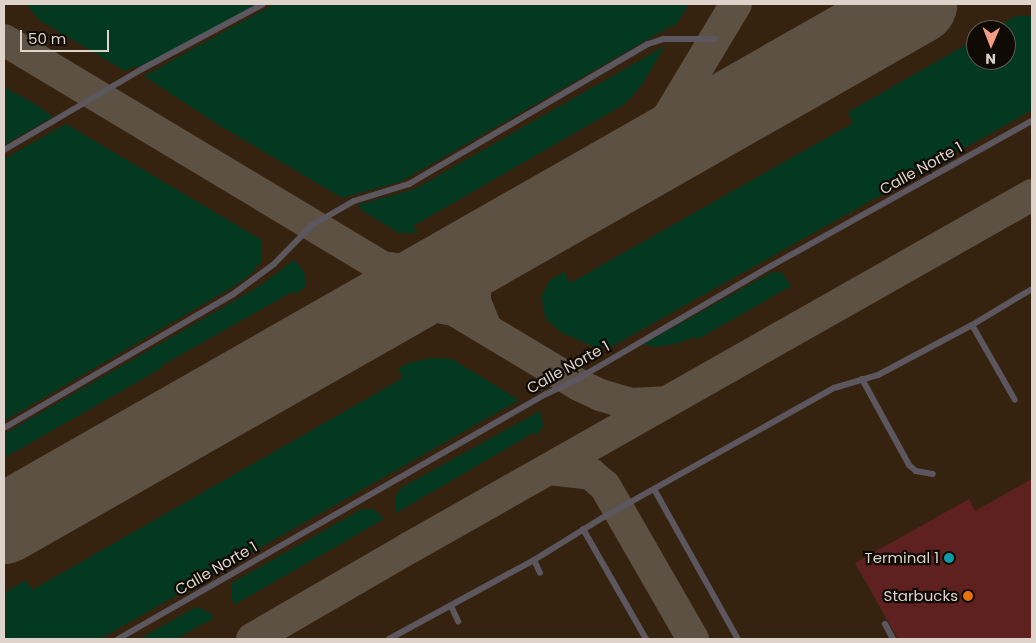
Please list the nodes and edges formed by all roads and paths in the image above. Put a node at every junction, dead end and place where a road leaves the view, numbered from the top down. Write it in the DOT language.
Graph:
graph roads {
  1 [pos="263,4"];
  2 [pos="715,39"];
  3 [pos="1032,121"];
  4 [pos="4,150"];
  5 [pos="1032,289"];
  6 [pos="972,325"];
  7 [pos="862,379"];
  8 [pos="1015,400"];
  9 [pos="4,428"];
  10 [pos="933,474"];
  11 [pos="654,489"];
  12 [pos="584,529"];
  13 [pos="534,560"];
  14 [pos="540,573"];
  15 [pos="451,606"];
  16 [pos="458,621"];
  17 [pos="885,624"];
  18 [pos="118,639"];
  19 [pos="389,639"];
  20 [pos="646,639"];
  21 [pos="738,639"];
  22 [pos="893,639"];
  1 -- 4 [label="lane"];
  2 -- 9 [label="lane"];
  3 -- 18 [label="lane, Calle Norte 1"];
  5 -- 6 [label="lane"];
  6 -- 7 [label="lane"];
  6 -- 8 [label="lane"];
  7 -- 10 [label="lane"];
  7 -- 11 [label="lane"];
  11 -- 12 [label="lane"];
  11 -- 21 [label="lane"];
  12 -- 13 [label="lane"];
  12 -- 20 [label="lane"];
  13 -- 14 [label="lane"];
  13 -- 15 [label="lane"];
  15 -- 16 [label="lane"];
  15 -- 19 [label="lane"];
  17 -- 22 [label="lane"];
}
